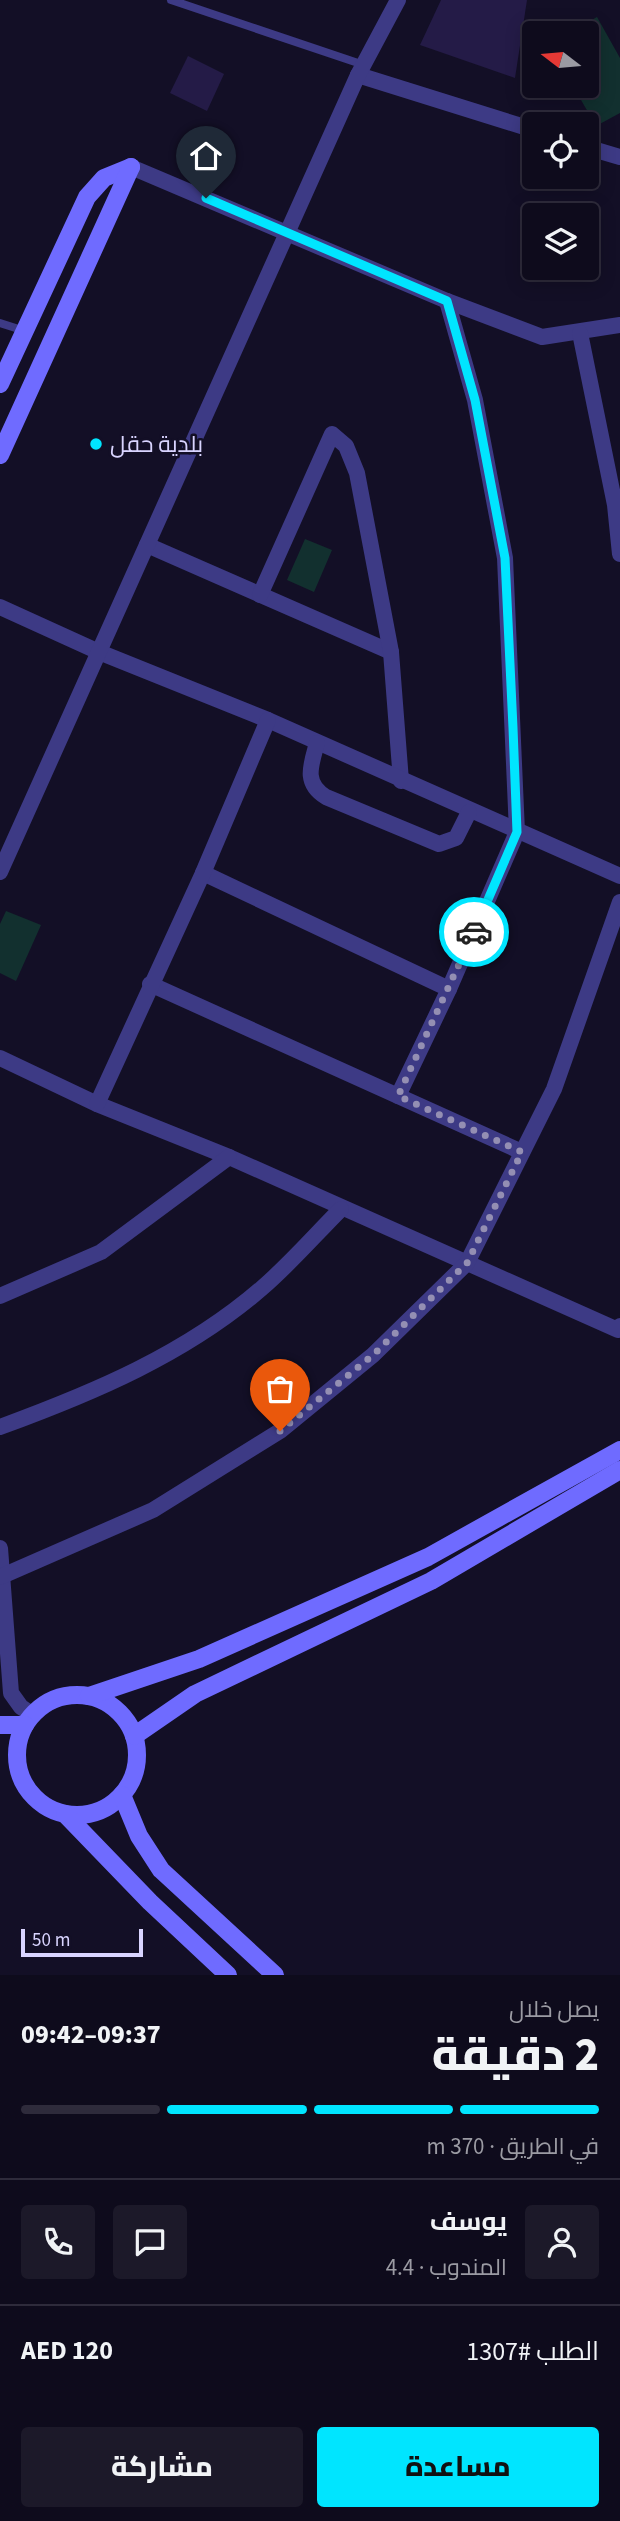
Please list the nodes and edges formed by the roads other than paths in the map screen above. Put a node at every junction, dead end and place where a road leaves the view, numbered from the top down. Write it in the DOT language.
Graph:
graph roads {
  1 [pos="171,0"];
  2 [pos="398,0"];
  3 [pos="361,70"];
  4 [pos="522,126"];
  5 [pos="599,151"];
  6 [pos="620,157"];
  7 [pos="131,167"];
  8 [pos="94,189"];
  9 [pos="115,201"];
  10 [pos="288,232"];
  11 [pos="447,301"];
  12 [pos="0,323"];
  13 [pos="620,325"];
  14 [pos="25,331"];
  15 [pos="580,333"];
  16 [pos="14,353"];
  17 [pos="41,365"];
  18 [pos="0,384"];
  19 [pos="0,455"];
  20 [pos="147,545"];
  21 [pos="620,554"];
  22 [pos="260,595"];
  23 [pos="0,607"];
  24 [pos="99,652"];
  25 [pos="391,652"];
  26 [pos="268,720"];
  27 [pos="317,743"];
  28 [pos="401,780"];
  29 [pos="470,812"];
  30 [pos="517,832"];
  31 [pos="0,872"];
  32 [pos="203,873"];
  33 [pos="620,876"];
  34 [pos="620,902"];
  35 [pos="150,984"];
  36 [pos="449,989"];
  37 [pos="0,1058"];
  38 [pos="398,1096"];
  39 [pos="97,1104"];
  40 [pos="522,1152"];
  41 [pos="229,1157"];
  42 [pos="341,1209"];
  43 [pos="467,1263"];
  44 [pos="0,1296"];
  45 [pos="620,1326"];
  46 [pos="0,1427"];
  47 [pos="620,1450"];
  48 [pos="620,1469"];
  49 [pos="0,1548"];
  50 [pos="2,1577"];
  51 [pos="89,1696"];
  52 [pos="29,1720"];
  53 [pos="0,1725"];
  54 [pos="134,1736"];
  55 [pos="9,1759"];
  56 [pos="122,1795"];
  57 [pos="65,1814"];
  58 [pos="228,1975"];
  59 [pos="275,1975"];
  1 -- 3 [label="lane"];
  2 -- 3 [label="street"];
  3 -- 4 [label="street"];
  3 -- 10 [label="street"];
  5 -- 6 [label="street"];
  7 -- 8 [label="street"];
  7 -- 9 [label="street"];
  7 -- 10 [label="street"];
  8 -- 9 [label="street"];
  8 -- 14 [label="street"];
  9 -- 17 [label="street"];
  10 -- 11 [label="street"];
  10 -- 20 [label="street"];
  11 -- 15 [label="street"];
  11 -- 30 [label="street"];
  12 -- 14 [label="lane"];
  13 -- 15 [label="street"];
  14 -- 16 [label="street"];
  15 -- 21 [label="street"];
  16 -- 17 [label="street"];
  16 -- 18 [label="street"];
  17 -- 19 [label="street"];
  20 -- 22 [label="street"];
  20 -- 24 [label="street"];
  22 -- 25 [label="street"];
  22 -- 25 [label="street"];
  23 -- 24 [label="street"];
  24 -- 26 [label="street"];
  24 -- 31 [label="street"];
  25 -- 28 [label="street"];
  26 -- 27 [label="street"];
  26 -- 32 [label="street"];
  27 -- 28 [label="street"];
  27 -- 29 [label="street"];
  28 -- 29 [label="street"];
  29 -- 30 [label="street"];
  30 -- 33 [label="street"];
  30 -- 36 [label="street"];
  32 -- 35 [label="street"];
  32 -- 36 [label="street"];
  34 -- 40 [label="street"];
  35 -- 38 [label="street"];
  35 -- 39 [label="street"];
  36 -- 38 [label="street"];
  37 -- 39 [label="street"];
  38 -- 40 [label="street"];
  39 -- 41 [label="street"];
  40 -- 43 [label="street"];
  41 -- 42 [label="street"];
  41 -- 44 [label="street"];
  42 -- 43 [label="street"];
  42 -- 46 [label="street"];
  43 -- 45 [label="street"];
  43 -- 50 [label="street"];
  47 -- 51 [label="street"];
  48 -- 54 [label="street"];
  49 -- 50 [label="street"];
  50 -- 52 [label="street"];
  51 -- 52 [label="street"];
  51 -- 54 [label="street"];
  52 -- 53 [label="street"];
  52 -- 55 [label="street"];
  54 -- 56 [label="street"];
  55 -- 57 [label="street"];
  56 -- 57 [label="street"];
  56 -- 59 [label="street"];
  57 -- 58 [label="street"];
}
